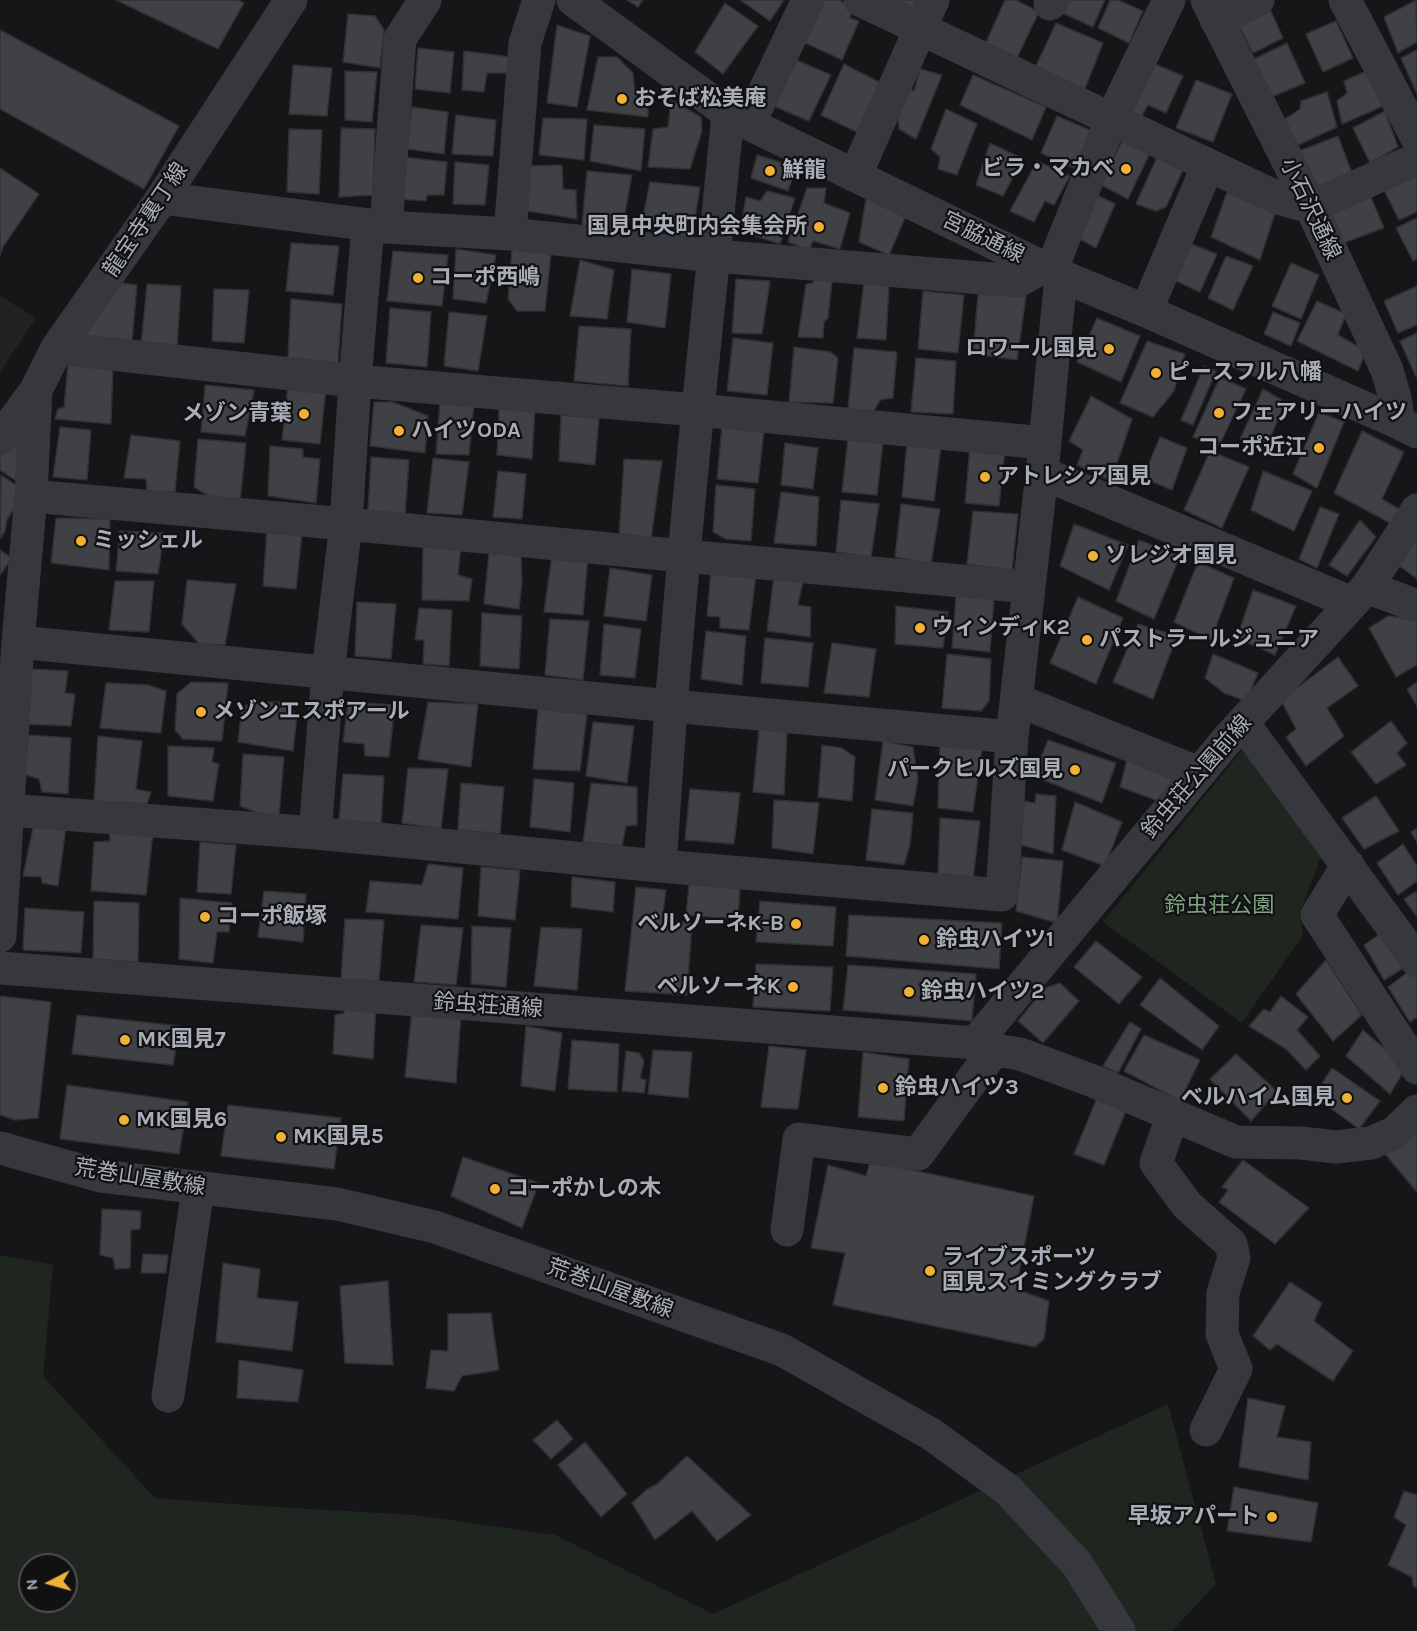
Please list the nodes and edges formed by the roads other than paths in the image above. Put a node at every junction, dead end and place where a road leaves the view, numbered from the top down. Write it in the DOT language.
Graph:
graph roads {
  1 [pos="291,0"];
  2 [pos="425,0"];
  3 [pos="539,0"];
  4 [pos="573,0"];
  5 [pos="808,0"];
  6 [pos="860,0"];
  7 [pos="1169,0"];
  8 [pos="1258,0"];
  9 [pos="1345,0"];
  10 [pos="1212,10"];
  11 [pos="927,14"];
  12 [pos="739,119"];
  13 [pos="1111,120"];
  14 [pos="1417,138"];
  15 [pos="1417,159"];
  16 [pos="1208,165"];
  17 [pos="855,176"];
  18 [pos="162,198"];
  19 [pos="1311,207"];
  20 [pos="377,226"];
  21 [pos="510,234"];
  22 [pos="715,256"];
  23 [pos="1052,271"];
  24 [pos="1146,311"];
  25 [pos="57,348"];
  26 [pos="355,381"];
  27 [pos="36,390"];
  28 [pos="697,410"];
  29 [pos="1408,427"];
  30 [pos="0,439"];
  31 [pos="1043,458"];
  32 [pos="31,495"];
  33 [pos="1417,510"];
  34 [pos="346,524"];
  35 [pos="684,556"];
  36 [pos="1029,587"];
  37 [pos="1360,595"];
  38 [pos="1417,606"];
  39 [pos="18,642"];
  40 [pos="328,672"];
  41 [pos="1017,700"];
  42 [pos="671,706"];
  43 [pos="1243,723"];
  44 [pos="1012,737"];
  45 [pos="1199,773"];
  46 [pos="8,810"];
  47 [pos="315,833"];
  48 [pos="1348,865"];
  49 [pos="660,866"];
  50 [pos="0,936"];
  51 [pos="1417,961"];
  52 [pos="0,968"];
  53 [pos="984,1047"];
  54 [pos="1417,1068"];
  55 [pos="1417,1111"];
  56 [pos="1173,1114"];
  57 [pos="0,1148"];
  58 [pos="198,1188"];
  59 [pos="787,1230"];
  60 [pos="168,1396"];
  61 [pos="1206,1430"];
  62 [pos="1119,1631"];
  1 -- 18 [label="street, 龍宝寺裏丁線"];
  2 -- 20 [label="street"];
  3 -- 21 [label="street"];
  4 -- 12 [label="street, 宮脇通線"];
  5 -- 12 [label="street"];
  6 -- 11 [label="street"];
  7 -- 13 [label="street"];
  8 -- 10 [label="street"];
  9 -- 14 [label="street"];
  10 -- 19 [label="street, 小石沢通線"];
  11 -- 13 [label="street"];
  11 -- 17 [label="street"];
  12 -- 17 [label="street, 宮脇通線"];
  12 -- 22 [label="street"];
  13 -- 16 [label="street"];
  13 -- 23 [label="street"];
  15 -- 19 [label="street"];
  16 -- 19 [label="street"];
  16 -- 24 [label="street"];
  17 -- 23 [label="street, 宮脇通線"];
  18 -- 20 [label="street"];
  18 -- 25 [label="street, 龍宝寺裏丁線"];
  19 -- 29 [label="street, 小石沢通線"];
  20 -- 21 [label="street"];
  20 -- 26 [label="street"];
  21 -- 22 [label="street"];
  22 -- 23 [label="street"];
  22 -- 28 [label="street"];
  23 -- 24 [label="street, 宮脇通線"];
  23 -- 31 [label="street"];
  24 -- 29 [label="street, 宮脇通線"];
  25 -- 26 [label="street"];
  25 -- 27 [label="street, 龍宝寺裏丁線"];
  26 -- 28 [label="street"];
  26 -- 34 [label="street"];
  27 -- 30 [label="street, 龍宝寺裏丁線"];
  27 -- 32 [label="street"];
  28 -- 31 [label="street"];
  28 -- 35 [label="street"];
  31 -- 36 [label="street"];
  31 -- 37 [label="street"];
  32 -- 34 [label="street"];
  32 -- 39 [label="street"];
  33 -- 37 [label="street, 鈴虫荘公園前線"];
  34 -- 35 [label="street"];
  34 -- 40 [label="street"];
  35 -- 36 [label="street"];
  35 -- 42 [label="street"];
  36 -- 41 [label="street"];
  37 -- 38 [label="street"];
  37 -- 43 [label="street, 鈴虫荘公園前線"];
  39 -- 40 [label="street"];
  39 -- 46 [label="street"];
  40 -- 42 [label="street"];
  40 -- 47 [label="street"];
  41 -- 44 [label="street"];
  41 -- 45 [label="street"];
  42 -- 44 [label="street"];
  42 -- 49 [label="street"];
  43 -- 45 [label="street, 鈴虫荘公園前線"];
  43 -- 48 [label="street"];
  44 -- 49 [label="street"];
  45 -- 53 [label="street, 鈴虫荘公園前線"];
  46 -- 47 [label="street"];
  46 -- 50 [label="street"];
  47 -- 49 [label="street"];
  48 -- 51 [label="street"];
  48 -- 54 [label="street"];
  52 -- 53 [label="street, 鈴虫荘通線"];
  53 -- 56 [label="street, 鈴虫荘通線"];
  53 -- 59 [label="street, 鈴虫荘公園前線"];
  55 -- 56 [label="street, 鈴虫荘通線"];
  56 -- 61 [label="street"];
  57 -- 58 [label="street, 荒巻山屋敷線"];
  58 -- 60 [label="street"];
  58 -- 62 [label="street, 荒巻山屋敷線"];
}
